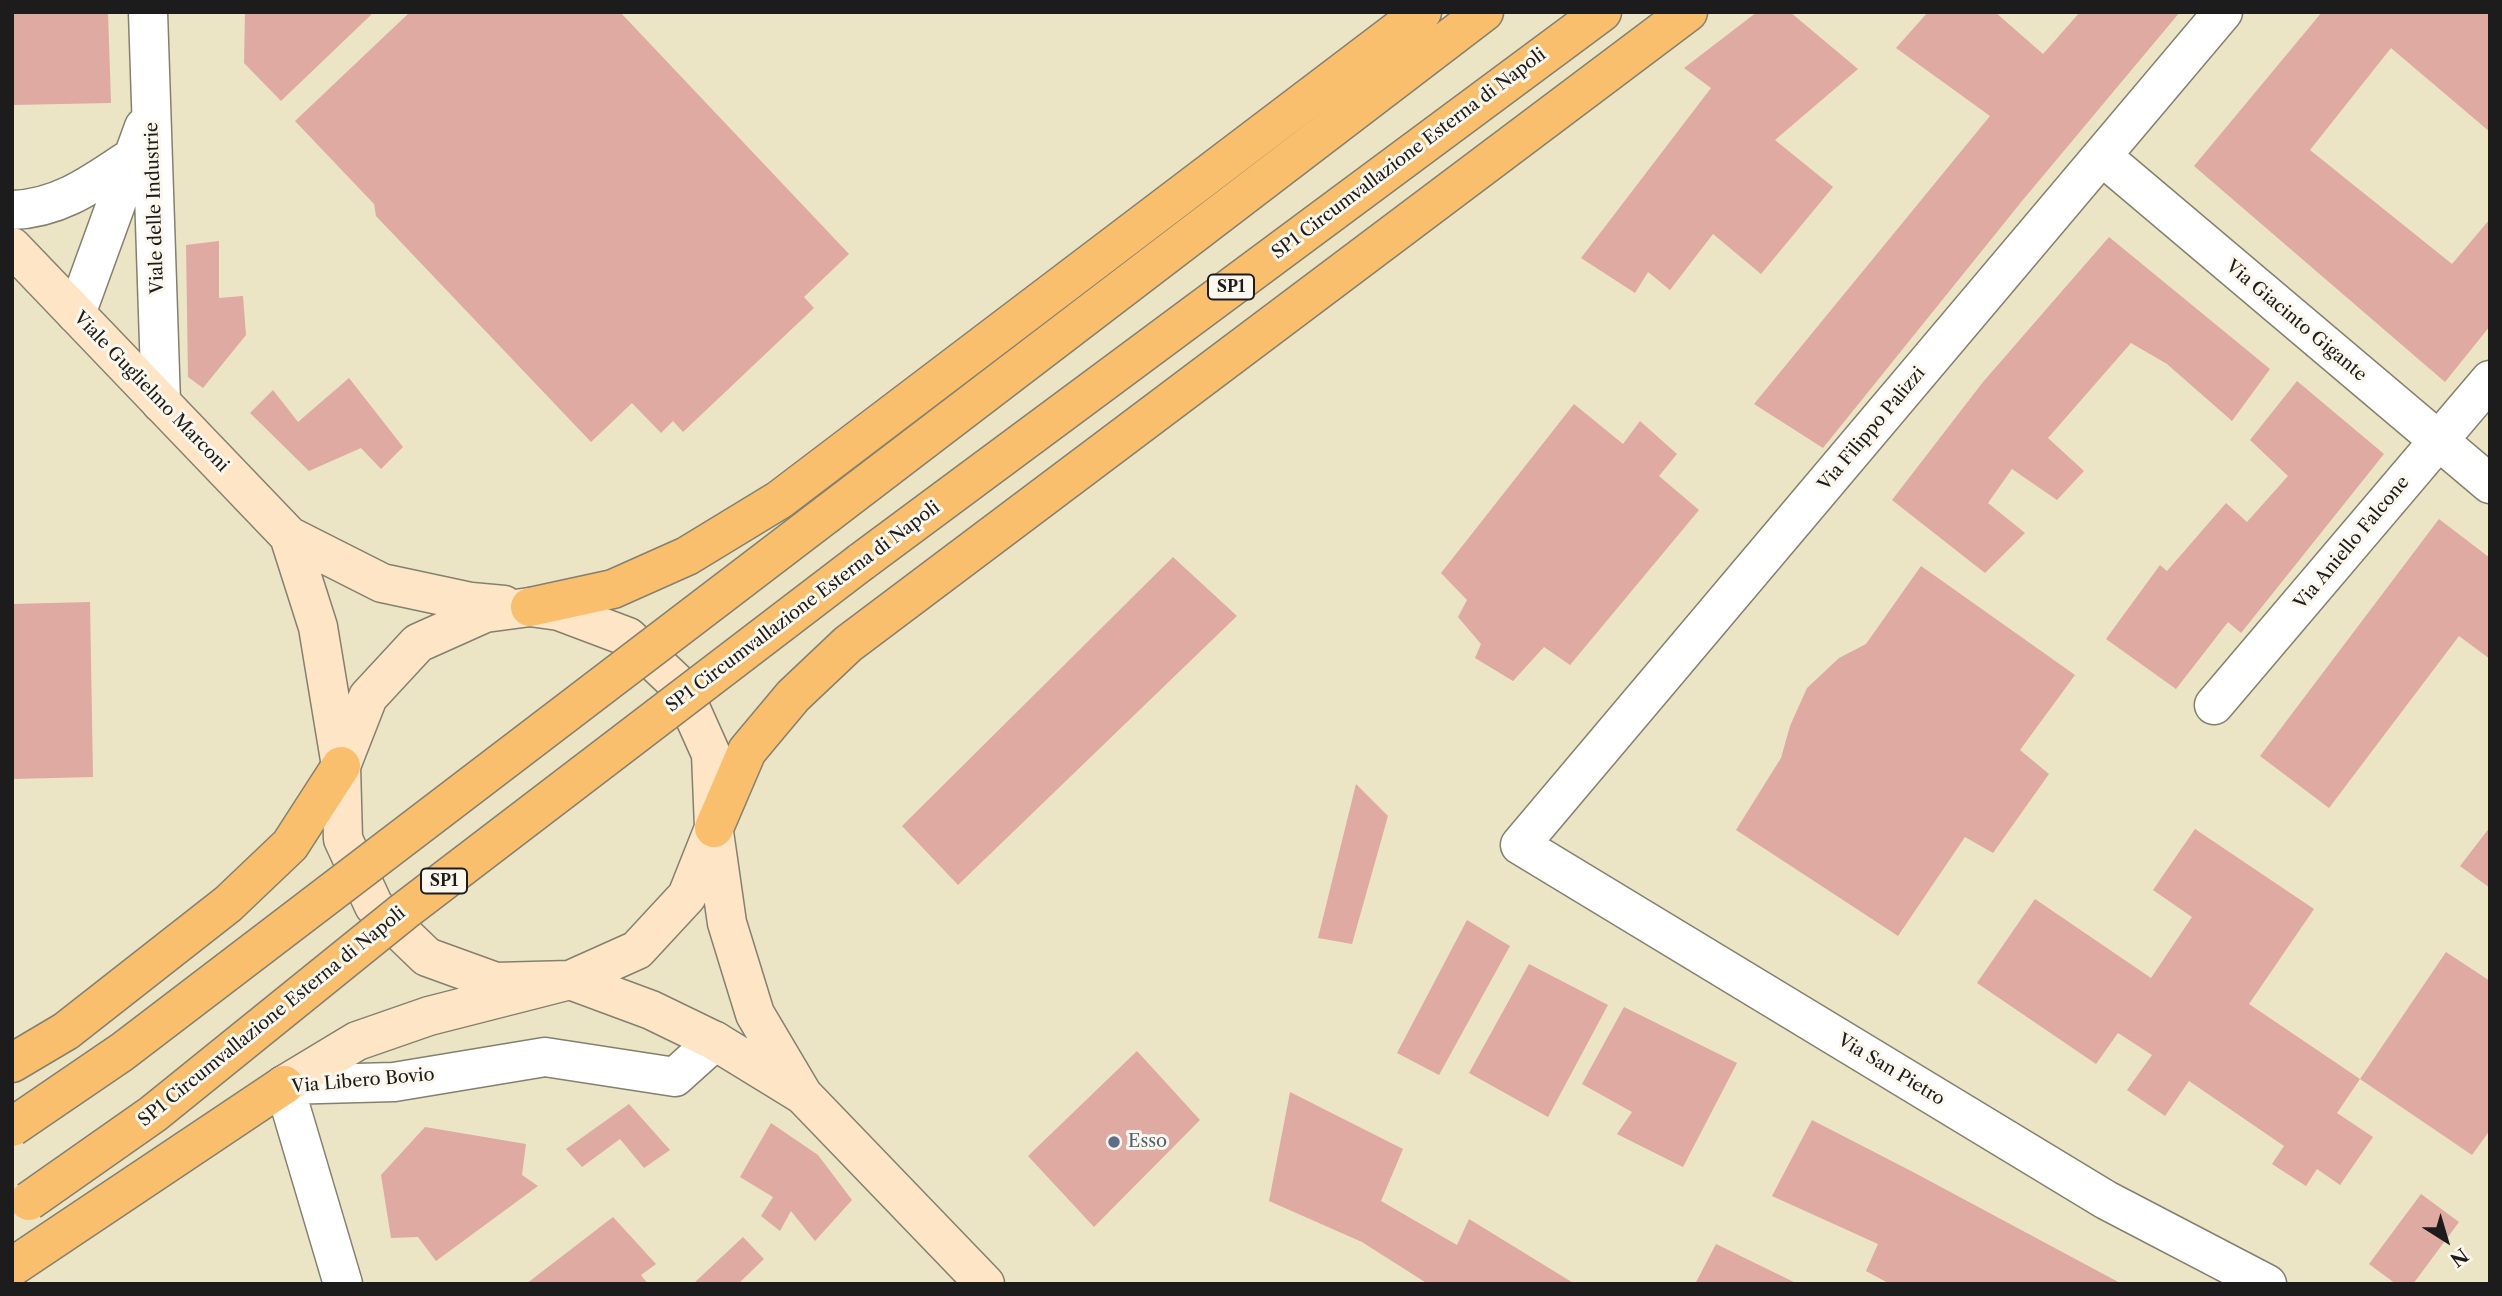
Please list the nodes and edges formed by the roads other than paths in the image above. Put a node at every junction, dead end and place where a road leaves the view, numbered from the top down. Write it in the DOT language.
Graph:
graph roads {
  1 [pos="148,12"];
  2 [pos="1422,12"];
  3 [pos="1484,12"];
  4 [pos="1602,12"];
  5 [pos="1688,12"];
  6 [pos="2223,12"];
  7 [pos="151,109"];
  8 [pos="134,156"];
  9 [pos="2103,157"];
  10 [pos="12,210"];
  11 [pos="12,247"];
  12 [pos="76,314"];
  13 [pos="2490,380"];
  14 [pos="161,403"];
  15 [pos="2439,442"];
  16 [pos="2490,484"];
  17 [pos="289,536"];
  18 [pos="530,607"];
  19 [pos="2214,705"];
  20 [pos="341,766"];
  21 [pos="714,828"];
  22 [pos="1520,845"];
  23 [pos="570,980"];
  24 [pos="715,1041"];
  25 [pos="12,1063"];
  26 [pos="284,1085"];
  27 [pos="803,1095"];
  28 [pos="12,1127"];
  29 [pos="21,1205"];
  30 [pos="12,1267"];
  31 [pos="343,1284"];
  32 [pos="985,1284"];
  33 [pos="2267,1284"];
  1 -- 7 [label="street, Viale delle Industrie"];
  2 -- 18 [label="highway"];
  3 -- 28 [label="highway, bridge"];
  4 -- 29 [label="highway, SP1 Circumvallazione Esterna di Napoli / SP1, bridge"];
  5 -- 21 [label="highway"];
  6 -- 9 [label="street, Via Filippo Palizzi"];
  7 -- 8 [label="street"];
  7 -- 14 [label="street, Viale delle Industrie"];
  8 -- 10 [label="street"];
  8 -- 12 [label="street"];
  9 -- 15 [label="street, Via Giacinto Gigante"];
  9 -- 22 [label="street, Via Filippo Palizzi"];
  11 -- 12 [label="street, Viale Guglielmo Marconi"];
  12 -- 14 [label="street, Viale Guglielmo Marconi"];
  13 -- 15 [label="street, Via Aniello Falcone"];
  14 -- 17 [label="street, Viale Guglielmo Marconi"];
  15 -- 16 [label="street, Via Giacinto Gigante"];
  15 -- 19 [label="street, Via Aniello Falcone"];
  17 -- 18 [label="street, Viale Guglielmo Marconi"];
  17 -- 20 [label="street, Viale Guglielmo Marconi"];
  18 -- 20 [label="street"];
  18 -- 21 [label="street"];
  20 -- 23 [label="street, Viale Guglielmo Marconi"];
  20 -- 25 [label="highway"];
  21 -- 23 [label="street"];
  21 -- 27 [label="street"];
  22 -- 33 [label="street, Via San Pietro"];
  23 -- 24 [label="street"];
  23 -- 26 [label="street"];
  24 -- 26 [label="street, Via Libero Bovio"];
  24 -- 27 [label="street"];
  26 -- 30 [label="highway"];
  26 -- 31 [label="street, Via Libero Bovio"];
  27 -- 32 [label="street"];
}
